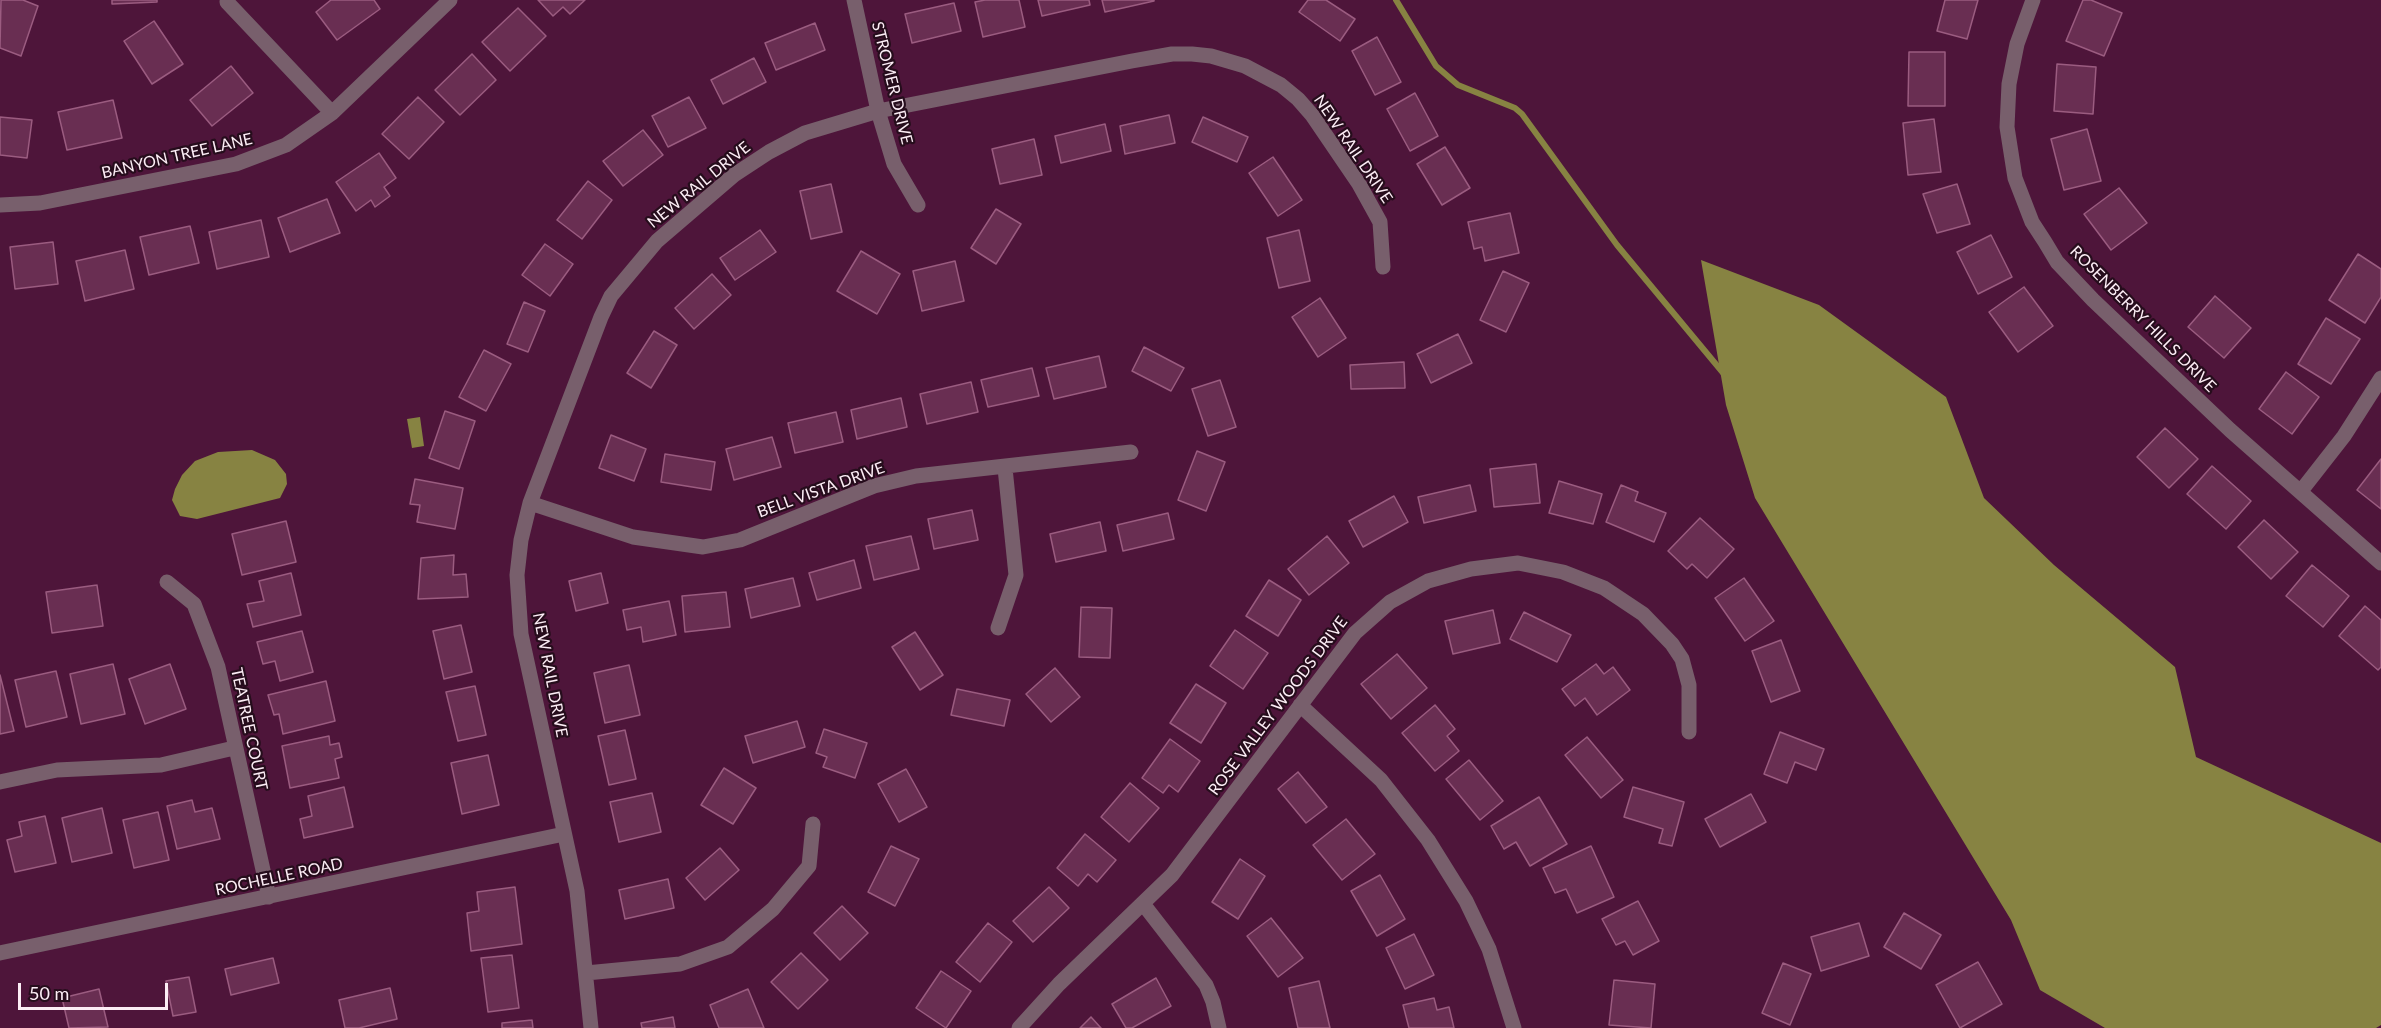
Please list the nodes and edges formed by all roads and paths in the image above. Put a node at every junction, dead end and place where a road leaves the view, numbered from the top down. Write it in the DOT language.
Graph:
graph roads {
  1 [pos="450,0"];
  2 [pos="854,0"];
  3 [pos="2033,0"];
  4 [pos="227,2"];
  5 [pos="878,111"];
  6 [pos="332,113"];
  7 [pos="0,205"];
  8 [pos="918,205"];
  9 [pos="1383,267"];
  10 [pos="2381,378"];
  11 [pos="1131,452"];
  12 [pos="1005,468"];
  13 [pos="2301,491"];
  14 [pos="530,503"];
  15 [pos="2381,563"];
  16 [pos="167,582"];
  17 [pos="998,628"];
  18 [pos="1300,705"];
  19 [pos="1689,732"];
  20 [pos="234,748"];
  21 [pos="0,782"];
  22 [pos="813,824"];
  23 [pos="564,834"];
  24 [pos="269,897"];
  25 [pos="1144,905"];
  26 [pos="0,953"];
  27 [pos="586,973"];
  28 [pos="591,1028"];
  29 [pos="1019,1028"];
  30 [pos="1219,1028"];
  31 [pos="1514,1028"];
  1 -- 6 [label="street, BANYON TREE LANE"];
  2 -- 5 [label="street, STROMER DRIVE"];
  3 -- 13 [label="street, ROSENBERRY HILLS DRIVE"];
  4 -- 6 [label="street"];
  5 -- 8 [label="street, STROMER DRIVE"];
  5 -- 9 [label="street, NEW RAIL DRIVE"];
  5 -- 14 [label="street, NEW RAIL DRIVE"];
  6 -- 7 [label="street, BANYON TREE LANE"];
  10 -- 13 [label="street"];
  11 -- 12 [label="street, BELL VISTA DRIVE"];
  12 -- 14 [label="street, BELL VISTA DRIVE"];
  12 -- 17 [label="street"];
  13 -- 15 [label="street, ROSENBERRY HILLS DRIVE"];
  14 -- 23 [label="street, NEW RAIL DRIVE"];
  16 -- 20 [label="street, TEATREE COURT"];
  18 -- 19 [label="street, ROSE VALLEY WOODS DRIVE"];
  18 -- 25 [label="street, ROSE VALLEY WOODS DRIVE"];
  18 -- 31 [label="street"];
  20 -- 21 [label="street"];
  20 -- 24 [label="street, TEATREE COURT"];
  22 -- 27 [label="street"];
  23 -- 24 [label="street, ROCHELLE ROAD"];
  23 -- 27 [label="street, NEW RAIL DRIVE"];
  24 -- 26 [label="street, ROCHELLE ROAD"];
  25 -- 29 [label="street, ROSE VALLEY WOODS DRIVE"];
  25 -- 30 [label="street"];
  27 -- 28 [label="street, NEW RAIL DRIVE"];
}
